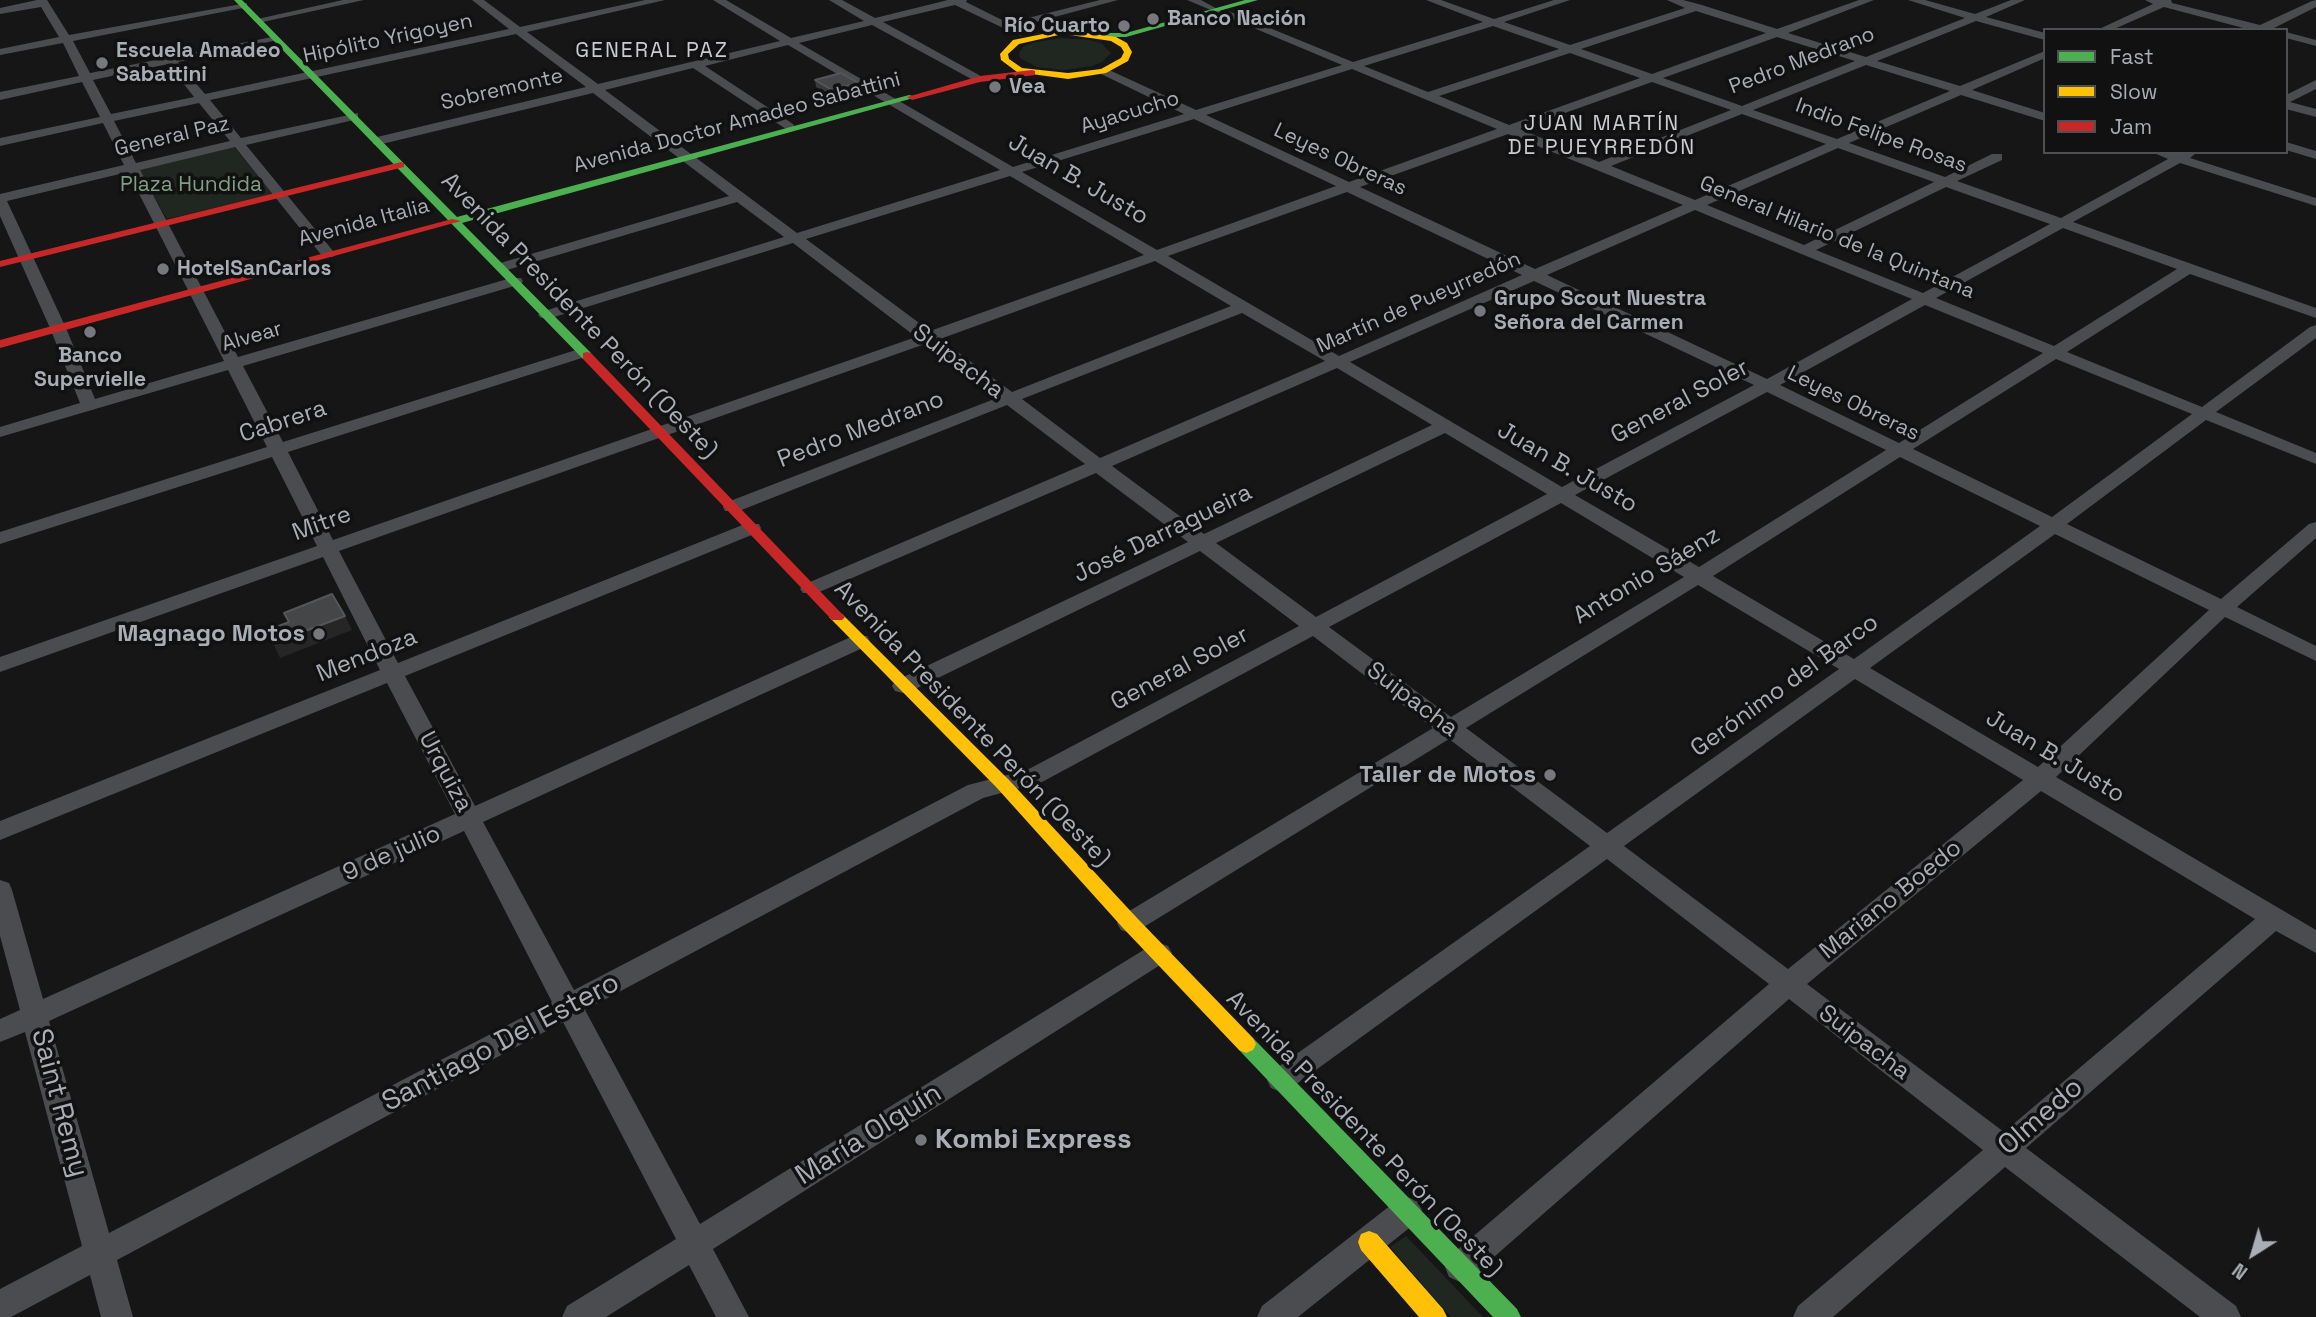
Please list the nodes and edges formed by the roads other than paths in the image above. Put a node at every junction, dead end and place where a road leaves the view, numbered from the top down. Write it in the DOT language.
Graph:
graph roads {
  1 [pos="359,0"];
  2 [pos="477,0"];
  3 [pos="660,0"];
  4 [pos="718,0"];
  5 [pos="834,0"];
  6 [pos="1113,0"];
  7 [pos="1192,0"];
  8 [pos="1254,0"];
  9 [pos="1272,0"];
  10 [pos="1431,0"];
  11 [pos="1565,0"];
  12 [pos="1672,0"];
  13 [pos="1718,0"];
  14 [pos="1869,0"];
  15 [pos="1913,0"];
  16 [pos="2020,0"];
  17 [pos="2150,0"];
  18 [pos="43,1"];
  19 [pos="957,1"];
  20 [pos="2168,2"];
  21 [pos="240,3"];
  22 [pos="2316,3"];
  23 [pos="1696,8"];
  24 [pos="0,10"];
  25 [pos="1220,12"];
  26 [pos="1975,18"];
  27 [pos="258,20"];
  28 [pos="874,21"];
  29 [pos="1493,22"];
  30 [pos="1008,26"];
  31 [pos="2107,28"];
  32 [pos="2259,28"];
  33 [pos="2264,28"];
  34 [pos="518,31"];
  35 [pos="1778,33"];
  36 [pos="1098,35"];
  37 [pos="2043,36"];
  38 [pos="2288,36"];
  39 [pos="1028,37"];
  40 [pos="273,38"];
  41 [pos="66,39"];
  42 [pos="789,42"];
  43 [pos="2316,43"];
  44 [pos="1124,45"];
  45 [pos="1571,49"];
  46 [pos="0,52"];
  47 [pos="2043,55"];
  48 [pos="171,60"];
  49 [pos="1005,60"];
  50 [pos="1866,61"];
  51 [pos="696,65"];
  52 [pos="1353,65"];
  53 [pos="1102,71"];
  54 [pos="1032,73"];
  55 [pos="312,75"];
  56 [pos="975,77"];
  57 [pos="85,78"];
  58 [pos="1653,78"];
  59 [pos="2316,84"];
  60 [pos="596,89"];
  61 [pos="1960,90"];
  62 [pos="0,96"];
  63 [pos="1428,96"];
  64 [pos="203,99"];
  65 [pos="889,102"];
  66 [pos="2288,102"];
  67 [pos="2288,104"];
  68 [pos="1740,109"];
  69 [pos="2316,114"];
  70 [pos="1195,115"];
  71 [pos="354,116"];
  72 [pos="2043,116"];
  73 [pos="107,119"];
  74 [pos="789,127"];
  75 [pos="1511,130"];
  76 [pos="378,141"];
  77 [pos="0,142"];
  78 [pos="237,143"];
  79 [pos="1838,143"];
  80 [pos="2288,147"];
  81 [pos="2316,155"];
  82 [pos="686,156"];
  83 [pos="2185,156"];
  84 [pos="1997,157"];
  85 [pos="401,165"];
  86 [pos="1600,166"];
  87 [pos="131,168"];
  88 [pos="1011,171"];
  89 [pos="1945,181"];
  90 [pos="1351,188"];
  91 [pos="280,194"];
  92 [pos="739,197"];
  93 [pos="0,199"];
  94 [pos="2316,202"];
  95 [pos="1696,205"];
  96 [pos="453,218"];
  97 [pos="2061,223"];
  98 [pos="160,224"];
  99 [pos="793,239"];
  100 [pos="1804,250"];
  101 [pos="328,254"];
  102 [pos="1157,256"];
  103 [pos="26,258"];
  104 [pos="0,264"];
  105 [pos="502,267"];
  106 [pos="2189,268"];
  107 [pos="1532,276"];
  108 [pos="516,281"];
  109 [pos="195,290"];
  110 [pos="1924,298"];
  111 [pos="1243,307"];
  112 [pos="2316,313"];
  113 [pos="546,315"];
  114 [pos="58,328"];
  115 [pos="2316,330"];
  116 [pos="928,339"];
  117 [pos="0,344"];
  118 [pos="2055,352"];
  119 [pos="582,353"];
  120 [pos="1338,362"];
  121 [pos="233,364"];
  122 [pos="1768,386"];
  123 [pos="1007,399"];
  124 [pos="89,405"];
  125 [pos="2205,413"];
  126 [pos="1445,426"];
  127 [pos="0,432"];
  128 [pos="662,433"];
  129 [pos="279,449"];
  130 [pos="1899,450"];
  131 [pos="2316,459"];
  132 [pos="1096,466"];
  133 [pos="1562,495"];
  134 [pos="732,507"];
  135 [pos="2053,526"];
  136 [pos="752,528"];
  137 [pos="2316,528"];
  138 [pos="0,538"];
  139 [pos="1201,543"];
  140 [pos="329,548"];
  141 [pos="1699,576"];
  142 [pos="810,589"];
  143 [pos="2223,608"];
  144 [pos="1315,627"];
  145 [pos="860,641"];
  146 [pos="2316,654"];
  147 [pos="0,665"];
  148 [pos="1855,669"];
  149 [pos="394,674"];
  150 [pos="903,686"];
  151 [pos="1448,728"];
  152 [pos="2040,779"];
  153 [pos="1003,784"];
  154 [pos="470,819"];
  155 [pos="0,831"];
  156 [pos="1607,846"];
  157 [pos="0,890"];
  158 [pos="2274,918"];
  159 [pos="1130,923"];
  160 [pos="2316,943"];
  161 [pos="1158,953"];
  162 [pos="1788,984"];
  163 [pos="568,1008"];
  164 [pos="35,1015"];
  165 [pos="0,1031"];
  166 [pos="1281,1080"];
  167 [pos="2004,1148"];
  168 [pos="1407,1211"];
  169 [pos="1369,1242"];
  170 [pos="695,1245"];
  171 [pos="100,1254"];
  172 [pos="1460,1267"];
  173 [pos="0,1306"];
  174 [pos="117,1317"];
  175 [pos="578,1317"];
  176 [pos="733,1317"];
  177 [pos="1273,1317"];
  178 [pos="1435,1317"];
  179 [pos="1509,1317"];
  180 [pos="1809,1317"];
  181 [pos="2225,1317"];
  1 -- 27 [label="street"];
  2 -- 34 [label="street, Suipacha"];
  3 -- 34 [label="street, Hipólito Yrigoyen"];
  4 -- 42 [label="street, Juan B. Justo"];
  5 -- 28 [label="street"];
  6 -- 30 [label="street"];
  7 -- 25 [label="street, General Hilario de la Quintana"];
  8 -- 25 [label="main road"];
  9 -- 25 [label="main road"];
  10 -- 29 [label="street, Indio Felipe Rosas"];
  11 -- 29 [label="street, Ayacucho"];
  12 -- 23 [label="street"];
  13 -- 23 [label="street"];
  14 -- 35 [label="street, Mitre"];
  15 -- 26 [label="street"];
  16 -- 26 [label="street, Pedro Medrano"];
  17 -- 20 [label="street"];
  18 -- 24 [label="street"];
  18 -- 41 [label="street, Urquiza"];
  19 -- 28 [label="street, Sobremonte"];
  19 -- 30 [label="street"];
  20 -- 31 [label="street"];
  20 -- 32 [label="street"];
  21 -- 27 [label="main road, Avenida Presidente Perón (Oeste)"];
  21 -- 41 [label="street"];
  22 -- 33 [label="street"];
  23 -- 35 [label="street"];
  23 -- 45 [label="street"];
  25 -- 36 [label="main road"];
  25 -- 44 [label="main road"];
  25 -- 52 [label="street, General Hilario de la Quintana"];
  26 -- 37 [label="street"];
  26 -- 50 [label="street, Pedro Medrano"];
  27 -- 40 [label="main road, Avenida Presidente Perón (Oeste)"];
  28 -- 42 [label="street, Sobremonte"];
  28 -- 56 [label="street"];
  29 -- 45 [label="street, Indio Felipe Rosas"];
  29 -- 52 [label="street, Ayacucho"];
  30 -- 39 [label="street"];
  34 -- 55 [label="street, Hipólito Yrigoyen"];
  34 -- 60 [label="street, Suipacha"];
  35 -- 50 [label="street"];
  35 -- 58 [label="street, Mitre"];
  36 -- 39 [label="main road"];
  36 -- 44 [label="main road"];
  38 -- 43 [label="street"];
  39 -- 49 [label="main road, Avenida Doctor Amadeo Sabattini"];
  40 -- 48 [label="street"];
  40 -- 55 [label="main road, Avenida Presidente Perón (Oeste)"];
  41 -- 46 [label="street"];
  41 -- 57 [label="street, Urquiza"];
  42 -- 51 [label="street, Sobremonte"];
  42 -- 65 [label="street, Juan B. Justo"];
  44 -- 53 [label="main road"];
  45 -- 58 [label="street, Indio Felipe Rosas"];
  45 -- 63 [label="street"];
  47 -- 61 [label="street, Martín de Pueyrredón"];
  48 -- 57 [label="street"];
  48 -- 64 [label="street"];
  49 -- 54 [label="main road"];
  49 -- 56 [label="main road, Avenida Doctor Amadeo Sabattini"];
  50 -- 61 [label="street"];
  50 -- 68 [label="street, Pedro Medrano"];
  51 -- 60 [label="street, Sobremonte"];
  51 -- 74 [label="street"];
  52 -- 63 [label="street, General Hilario de la Quintana"];
  52 -- 70 [label="street, Ayacucho"];
  53 -- 54 [label="main road"];
  53 -- 70 [label="street, Leyes Obreras"];
  54 -- 65 [label="main road, Avenida Doctor Amadeo Sabattini"];
  55 -- 64 [label="street, Hipólito Yrigoyen"];
  55 -- 71 [label="main road, Avenida Presidente Perón (Oeste)"];
  56 -- 65 [label="main road, Avenida Doctor Amadeo Sabattini"];
  57 -- 62 [label="street"];
  57 -- 73 [label="street, Urquiza"];
  58 -- 68 [label="street, Indio Felipe Rosas"];
  58 -- 75 [label="street, Mitre"];
  59 -- 66 [label="street"];
  60 -- 76 [label="street, Sobremonte"];
  60 -- 82 [label="street, Suipacha"];
  61 -- 72 [label="street"];
  61 -- 79 [label="street, Martín de Pueyrredón"];
  63 -- 75 [label="street, General Hilario de la Quintana"];
  64 -- 73 [label="street, Hipólito Yrigoyen"];
  64 -- 78 [label="street"];
  65 -- 74 [label="main road, Avenida Doctor Amadeo Sabattini"];
  65 -- 82 [label="main road, Avenida Doctor Amadeo Sabattini"];
  65 -- 88 [label="street, Juan B. Justo"];
  67 -- 69 [label="street"];
  68 -- 79 [label="street, Indio Felipe Rosas"];
  68 -- 86 [label="street, Pedro Medrano"];
  70 -- 88 [label="street, Ayacucho"];
  70 -- 90 [label="street, Leyes Obreras"];
  71 -- 76 [label="main road, Avenida Presidente Perón (Oeste)"];
  71 -- 78 [label="street, General Paz"];
  73 -- 77 [label="street, Hipólito Yrigoyen"];
  73 -- 87 [label="street, Urquiza"];
  74 -- 82 [label="main road, Avenida Doctor Amadeo Sabattini"];
  75 -- 86 [label="street, General Hilario de la Quintana"];
  75 -- 90 [label="street, Mitre"];
  76 -- 85 [label="main road, Avenida Presidente Perón (Oeste)"];
  78 -- 87 [label="street, General Paz"];
  78 -- 91 [label="street"];
  79 -- 89 [label="street, Indio Felipe Rosas"];
  79 -- 95 [label="street, Martín de Pueyrredón"];
  80 -- 81 [label="street"];
  82 -- 92 [label="street, Suipacha"];
  82 -- 96 [label="main road, Avenida Doctor Amadeo Sabattini"];
  83 -- 94 [label="street"];
  83 -- 97 [label="street, General Soler"];
  84 -- 89 [label="street"];
  85 -- 91 [label="main road"];
  85 -- 96 [label="main road, Avenida Presidente Perón (Oeste)"];
  86 -- 95 [label="street, General Hilario de la Quintana"];
  87 -- 93 [label="street, General Paz"];
  87 -- 98 [label="street, Urquiza"];
  88 -- 99 [label="street, Ayacucho"];
  88 -- 102 [label="street, Juan B. Justo"];
  89 -- 97 [label="street, Indio Felipe Rosas"];
  89 -- 100 [label="street"];
  90 -- 102 [label="street, Mitre"];
  90 -- 107 [label="street, Leyes Obreras"];
  91 -- 98 [label="main road"];
  91 -- 101 [label="street"];
  92 -- 99 [label="street, Suipacha"];
  92 -- 105 [label="street"];
  93 -- 103 [label="street"];
  95 -- 100 [label="street, General Hilario de la Quintana"];
  95 -- 107 [label="street, Martín de Pueyrredón"];
  96 -- 101 [label="main road, Avenida Italia"];
  96 -- 105 [label="main road, Avenida Presidente Perón (Oeste)"];
  97 -- 106 [label="street, Indio Felipe Rosas"];
  97 -- 110 [label="street, General Soler"];
  98 -- 103 [label="main road"];
  98 -- 109 [label="street, Urquiza"];
  99 -- 113 [label="street, Ayacucho"];
  99 -- 116 [label="street, Suipacha"];
  100 -- 110 [label="street, General Hilario de la Quintana"];
  101 -- 109 [label="main road, Avenida Italia"];
  102 -- 111 [label="street, Juan B. Justo"];
  102 -- 116 [label="street, Mitre"];
  103 -- 104 [label="main road"];
  103 -- 114 [label="street"];
  105 -- 108 [label="main road, Avenida Presidente Perón (Oeste)"];
  106 -- 112 [label="street, Indio Felipe Rosas"];
  106 -- 118 [label="street, Antonio Sáenz"];
  107 -- 120 [label="street, Martín de Pueyrredón"];
  107 -- 122 [label="street, Leyes Obreras"];
  108 -- 113 [label="main road, Avenida Presidente Perón (Oeste)"];
  108 -- 121 [label="street, Alvear"];
  109 -- 114 [label="main road, Avenida Italia"];
  109 -- 121 [label="street, Urquiza"];
  110 -- 118 [label="street, General Hilario de la Quintana"];
  110 -- 122 [label="street, General Soler"];
  111 -- 120 [label="street, Juan B. Justo"];
  111 -- 123 [label="street, Pedro Medrano"];
  113 -- 119 [label="main road, Avenida Presidente Perón (Oeste)"];
  114 -- 117 [label="main road, Avenida Italia"];
  114 -- 124 [label="street"];
  115 -- 125 [label="street, Gerónimo del Barco"];
  116 -- 123 [label="street, Suipacha"];
  116 -- 128 [label="street, Mitre"];
  118 -- 125 [label="street, General Hilario de la Quintana"];
  118 -- 130 [label="street, Antonio Sáenz"];
  119 -- 128 [label="main road, Avenida Presidente Perón (Oeste)"];
  119 -- 129 [label="street, Cabrera"];
  120 -- 126 [label="street, Juan B. Justo"];
  120 -- 132 [label="street, Martín de Pueyrredón"];
  121 -- 124 [label="street, Alvear"];
  121 -- 129 [label="street, Urquiza"];
  122 -- 130 [label="street, Leyes Obreras"];
  122 -- 133 [label="street, General Soler"];
  123 -- 132 [label="street, Suipacha"];
  123 -- 134 [label="street, Pedro Medrano"];
  124 -- 127 [label="street, Alvear"];
  125 -- 131 [label="street, General Hilario de la Quintana"];
  125 -- 135 [label="street, Gerónimo del Barco"];
  126 -- 133 [label="street, Juan B. Justo"];
  126 -- 139 [label="street, José Darragueira"];
  128 -- 134 [label="main road, Avenida Presidente Perón (Oeste)"];
  128 -- 140 [label="street, Mitre"];
  129 -- 138 [label="street, Cabrera"];
  129 -- 140 [label="street, Urquiza"];
  130 -- 135 [label="street, Leyes Obreras"];
  130 -- 141 [label="street, Antonio Sáenz"];
  132 -- 139 [label="street, Suipacha"];
  132 -- 142 [label="street, Martín de Pueyrredón"];
  133 -- 141 [label="street, Juan B. Justo"];
  133 -- 144 [label="street, General Soler"];
  134 -- 136 [label="main road, Avenida Presidente Perón (Oeste)"];
  135 -- 143 [label="street, Leyes Obreras"];
  135 -- 148 [label="street, Gerónimo del Barco"];
  136 -- 142 [label="main road, Avenida Presidente Perón (Oeste)"];
  136 -- 149 [label="street, Mendoza"];
  137 -- 143 [label="street, Mariano Boedo"];
  139 -- 144 [label="street, Suipacha"];
  139 -- 150 [label="street, José Darragueira"];
  140 -- 147 [label="street, Mitre"];
  140 -- 149 [label="street, Urquiza"];
  141 -- 148 [label="street, Juan B. Justo"];
  141 -- 151 [label="street, Antonio Sáenz"];
  142 -- 145 [label="main road, Avenida Presidente Perón (Oeste)"];
  143 -- 146 [label="street, Leyes Obreras"];
  143 -- 152 [label="street, Mariano Boedo"];
  144 -- 151 [label="street, Suipacha"];
  144 -- 153 [label="street, General Soler"];
  145 -- 150 [label="main road, Avenida Presidente Perón (Oeste)"];
  145 -- 154 [label="street, 9 de julio"];
  148 -- 152 [label="street, Juan B. Justo"];
  148 -- 156 [label="street, Gerónimo del Barco"];
  149 -- 154 [label="street, Urquiza"];
  149 -- 155 [label="street, Mendoza"];
  150 -- 153 [label="main road, Avenida Presidente Perón (Oeste)"];
  151 -- 156 [label="street, Suipacha"];
  151 -- 159 [label="street, Antonio Sáenz"];
  152 -- 158 [label="street, Juan B. Justo"];
  152 -- 162 [label="street, Mariano Boedo"];
  153 -- 159 [label="main road, Avenida Presidente Perón (Oeste)"];
  153 -- 163 [label="street, Santiago Del Estero"];
  154 -- 163 [label="street, Urquiza"];
  154 -- 164 [label="street, 9 de julio"];
  156 -- 162 [label="street, Suipacha"];
  156 -- 166 [label="street, Gerónimo del Barco"];
  157 -- 164 [label="street, Saint Remy"];
  158 -- 160 [label="street, Juan B. Justo"];
  158 -- 167 [label="street, Olmedo"];
  159 -- 161 [label="main road, Avenida Presidente Perón (Oeste)"];
  161 -- 166 [label="main road, Avenida Presidente Perón (Oeste)"];
  161 -- 170 [label="street, María Olguín"];
  162 -- 167 [label="street, Suipacha"];
  162 -- 172 [label="street, Mariano Boedo"];
  163 -- 170 [label="street, Urquiza"];
  163 -- 171 [label="street, Santiago Del Estero"];
  164 -- 165 [label="street, 9 de julio"];
  164 -- 171 [label="street, Saint Remy"];
  166 -- 168 [label="main road, Avenida Presidente Perón (Oeste)"];
  167 -- 180 [label="street, Olmedo"];
  167 -- 181 [label="street, Suipacha"];
  168 -- 169 [label="street"];
  168 -- 172 [label="main road, Avenida Presidente Perón (Oeste)"];
  169 -- 177 [label="street"];
  169 -- 178 [label="main road"];
  170 -- 175 [label="street, María Olguín"];
  170 -- 176 [label="street, Urquiza"];
  171 -- 173 [label="street, Santiago Del Estero"];
  171 -- 174 [label="street, Saint Remy"];
  172 -- 179 [label="main road, Avenida Presidente Perón (Oeste)"];
}
